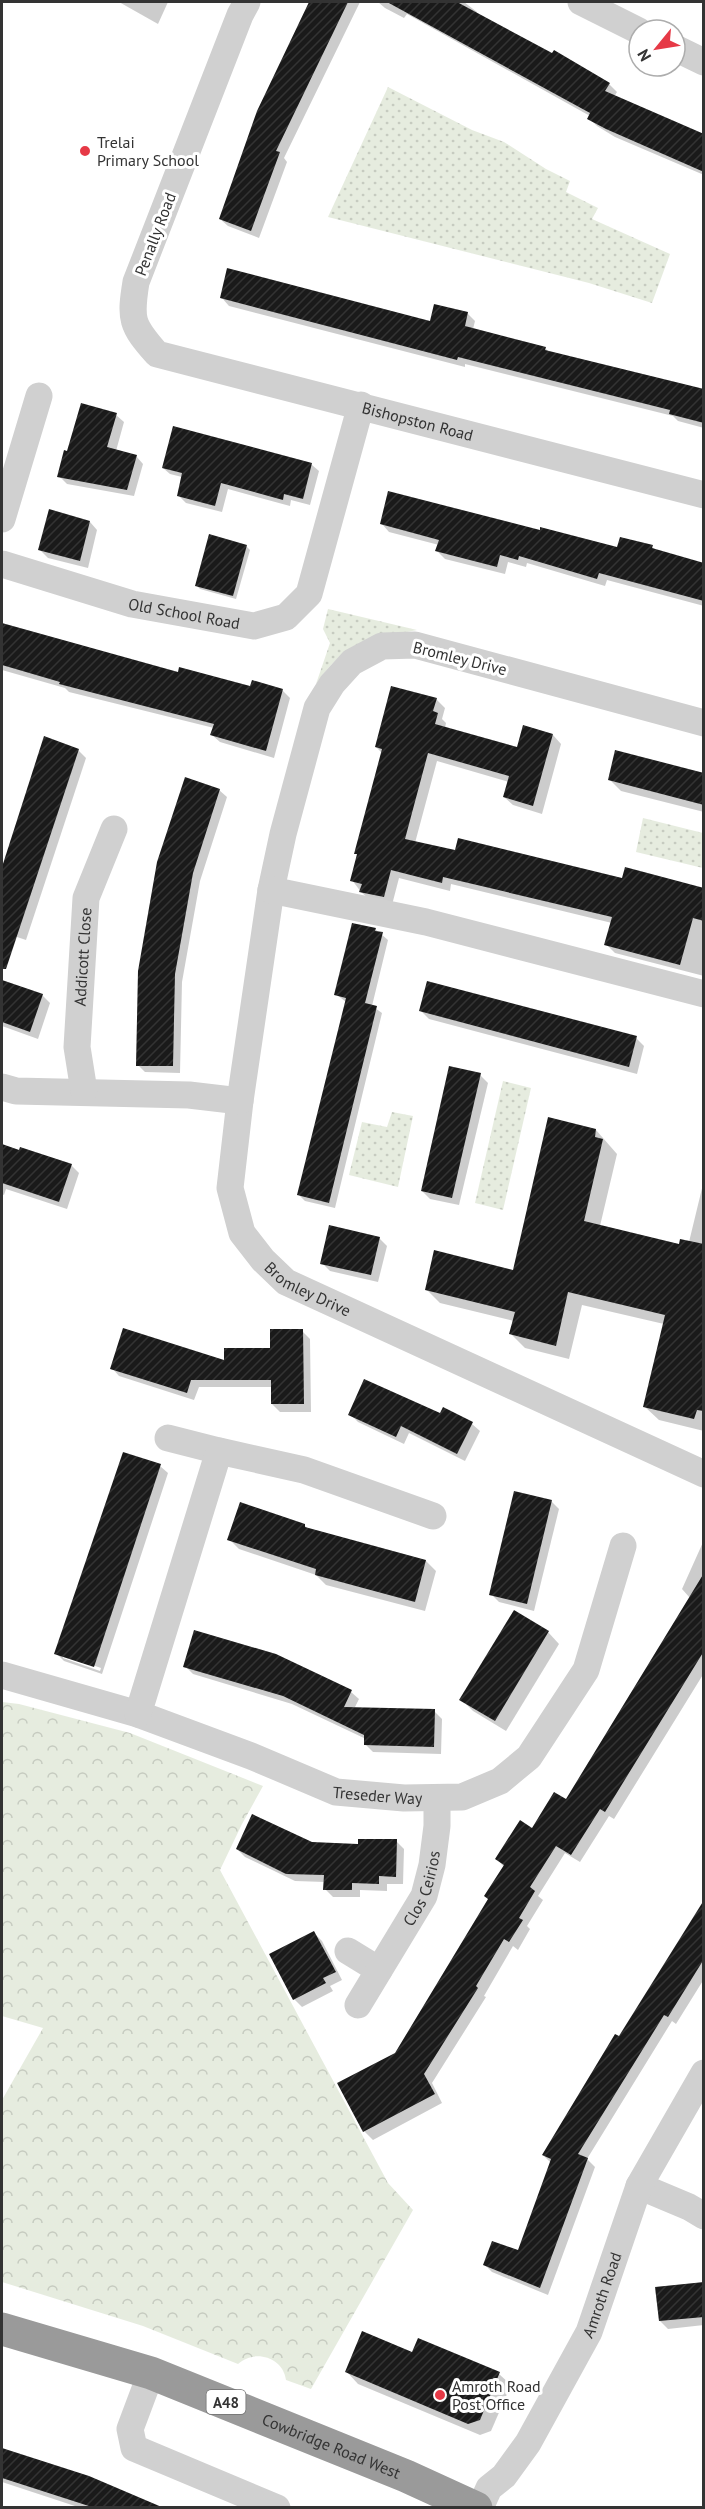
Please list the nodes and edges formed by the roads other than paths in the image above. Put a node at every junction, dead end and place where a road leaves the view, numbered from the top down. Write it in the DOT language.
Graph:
graph roads {
  1 [pos="247,2"];
  2 [pos="581,2"];
  3 [pos="627,25"];
  4 [pos="687,54"];
  5 [pos="704,62"];
  6 [pos="139,334"];
  7 [pos="39,396"];
  8 [pos="361,405"];
  9 [pos="704,495"];
  10 [pos="2,519"];
  11 [pos="2,564"];
  12 [pos="704,723"];
  13 [pos="114,829"];
  14 [pos="271,890"];
  15 [pos="704,994"];
  16 [pos="2,1087"];
  17 [pos="84,1090"];
  18 [pos="240,1101"];
  19 [pos="168,1438"];
  20 [pos="219,1450"];
  21 [pos="704,1474"];
  22 [pos="433,1516"];
  23 [pos="623,1546"];
  24 [pos="2,1675"];
  25 [pos="138,1714"];
  26 [pos="437,1797"];
  27 [pos="348,1951"];
  28 [pos="379,1970"];
  29 [pos="358,2005"];
  30 [pos="704,2073"];
  31 [pos="639,2186"];
  32 [pos="704,2216"];
  33 [pos="2,2329"];
  34 [pos="151,2373"];
  35 [pos="277,2508"];
  36 [pos="478,2508"];
  1 -- 6 [label="street, Penally Road"];
  2 -- 3 [label="street"];
  4 -- 5 [label="street"];
  6 -- 8 [label="street, Bishopston Road"];
  7 -- 10 [label="street"];
  8 -- 9 [label="street, Bishopston Road"];
  8 -- 11 [label="street, Old School Road"];
  12 -- 14 [label="street, Bromley Drive"];
  13 -- 17 [label="street, Addicott Close"];
  14 -- 15 [label="street"];
  14 -- 18 [label="street, Bromley Drive"];
  16 -- 17 [label="street"];
  17 -- 18 [label="street"];
  18 -- 21 [label="street, Bromley Drive"];
  19 -- 20 [label="street"];
  20 -- 22 [label="street"];
  20 -- 25 [label="street"];
  23 -- 26 [label="street, Treseder Way"];
  24 -- 25 [label="street, Treseder Way"];
  25 -- 26 [label="street, Treseder Way"];
  26 -- 28 [label="street, Clos Ceirios"];
  27 -- 28 [label="street"];
  28 -- 29 [label="street, Clos Ceirios"];
  30 -- 31 [label="street, Amroth Road"];
  31 -- 32 [label="street"];
  31 -- 36 [label="street, Amroth Road"];
  33 -- 34 [label="highway, Cowbridge Road West / A48"];
  34 -- 35 [label="street"];
  34 -- 36 [label="highway, Cowbridge Road West / A48"];
}
